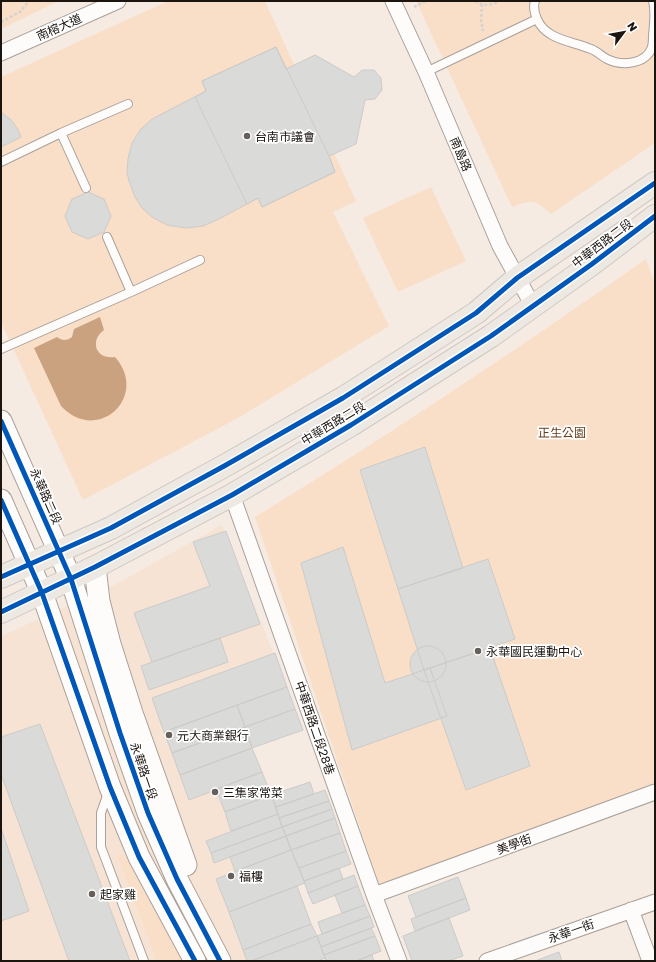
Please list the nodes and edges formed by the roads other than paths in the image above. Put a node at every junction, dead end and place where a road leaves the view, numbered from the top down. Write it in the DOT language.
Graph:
graph roads {
  1 [pos="118,1"];
  2 [pos="394,1"];
  3 [pos="535,1"];
  4 [pos="653,1"];
  5 [pos="537,19"];
  6 [pos="1,52"];
  7 [pos="426,72"];
  8 [pos="128,104"];
  9 [pos="61,133"];
  10 [pos="1,162"];
  11 [pos="655,182"];
  12 [pos="86,188"];
  13 [pos="655,216"];
  14 [pos="107,237"];
  15 [pos="200,260"];
  16 [pos="517,278"];
  17 [pos="131,292"];
  18 [pos="532,306"];
  19 [pos="1,349"];
  20 [pos="1,421"];
  21 [pos="232,495"];
  22 [pos="1,500"];
  23 [pos="60,551"];
  24 [pos="30,564"];
  25 [pos="95,567"];
  26 [pos="1,577"];
  27 [pos="71,579"];
  28 [pos="42,593"];
  29 [pos="1,612"];
  30 [pos="110,787"];
  31 [pos="655,792"];
  32 [pos="374,895"];
  33 [pos="655,902"];
  34 [pos="632,910"];
  35 [pos="218,957"];
  36 [pos="493,960"];
  37 [pos="144,961"];
  38 [pos="195,961"];
  39 [pos="399,961"];
  40 [pos="650,961"];
  1 -- 6 [label="street, 南榕大道"];
  2 -- 7 [label="street, 南島路"];
  3 -- 5 [label="lane"];
  4 -- 5 [label="lane"];
  5 -- 7 [label="lane"];
  7 -- 16 [label="street, 南島路"];
  8 -- 9 [label="lane"];
  9 -- 10 [label="lane"];
  9 -- 12 [label="lane"];
  11 -- 16 [label="main road, 中華西路二段"];
  13 -- 18 [label="main road, 中華西路二段"];
  14 -- 17 [label="lane"];
  15 -- 17 [label="lane"];
  16 -- 18 [label="street, 南島路"];
  16 -- 23 [label="main road, 中華西路二段"];
  17 -- 19 [label="lane"];
  18 -- 21 [label="main road, 中華西路二段"];
  20 -- 23 [label="street, 永華路二段"];
  21 -- 25 [label="main road, 中華西路二段"];
  21 -- 32 [label="street, 中華西路二段28巷"];
  22 -- 24 [label="street"];
  23 -- 24 [label="main road, 中華西路二段"];
  23 -- 27 [label="street, 永華路二段"];
  24 -- 26 [label="main road, 中華西路二段"];
  24 -- 28 [label="street"];
  25 -- 27 [label="main road, 中華西路二段"];
  25 -- 35 [label="street"];
  27 -- 28 [label="main road, 中華西路二段"];
  27 -- 35 [label="street, 永華路一段"];
  28 -- 29 [label="main road, 中華西路二段"];
  28 -- 30 [label="street"];
  30 -- 37 [label="lane"];
  30 -- 38 [label="street"];
  31 -- 32 [label="street, 美學街"];
  32 -- 39 [label="street, 中華西路二段28巷"];
  33 -- 34 [label="street, 永華一街"];
  34 -- 36 [label="street, 永華一街"];
  34 -- 40 [label="street"];
}
